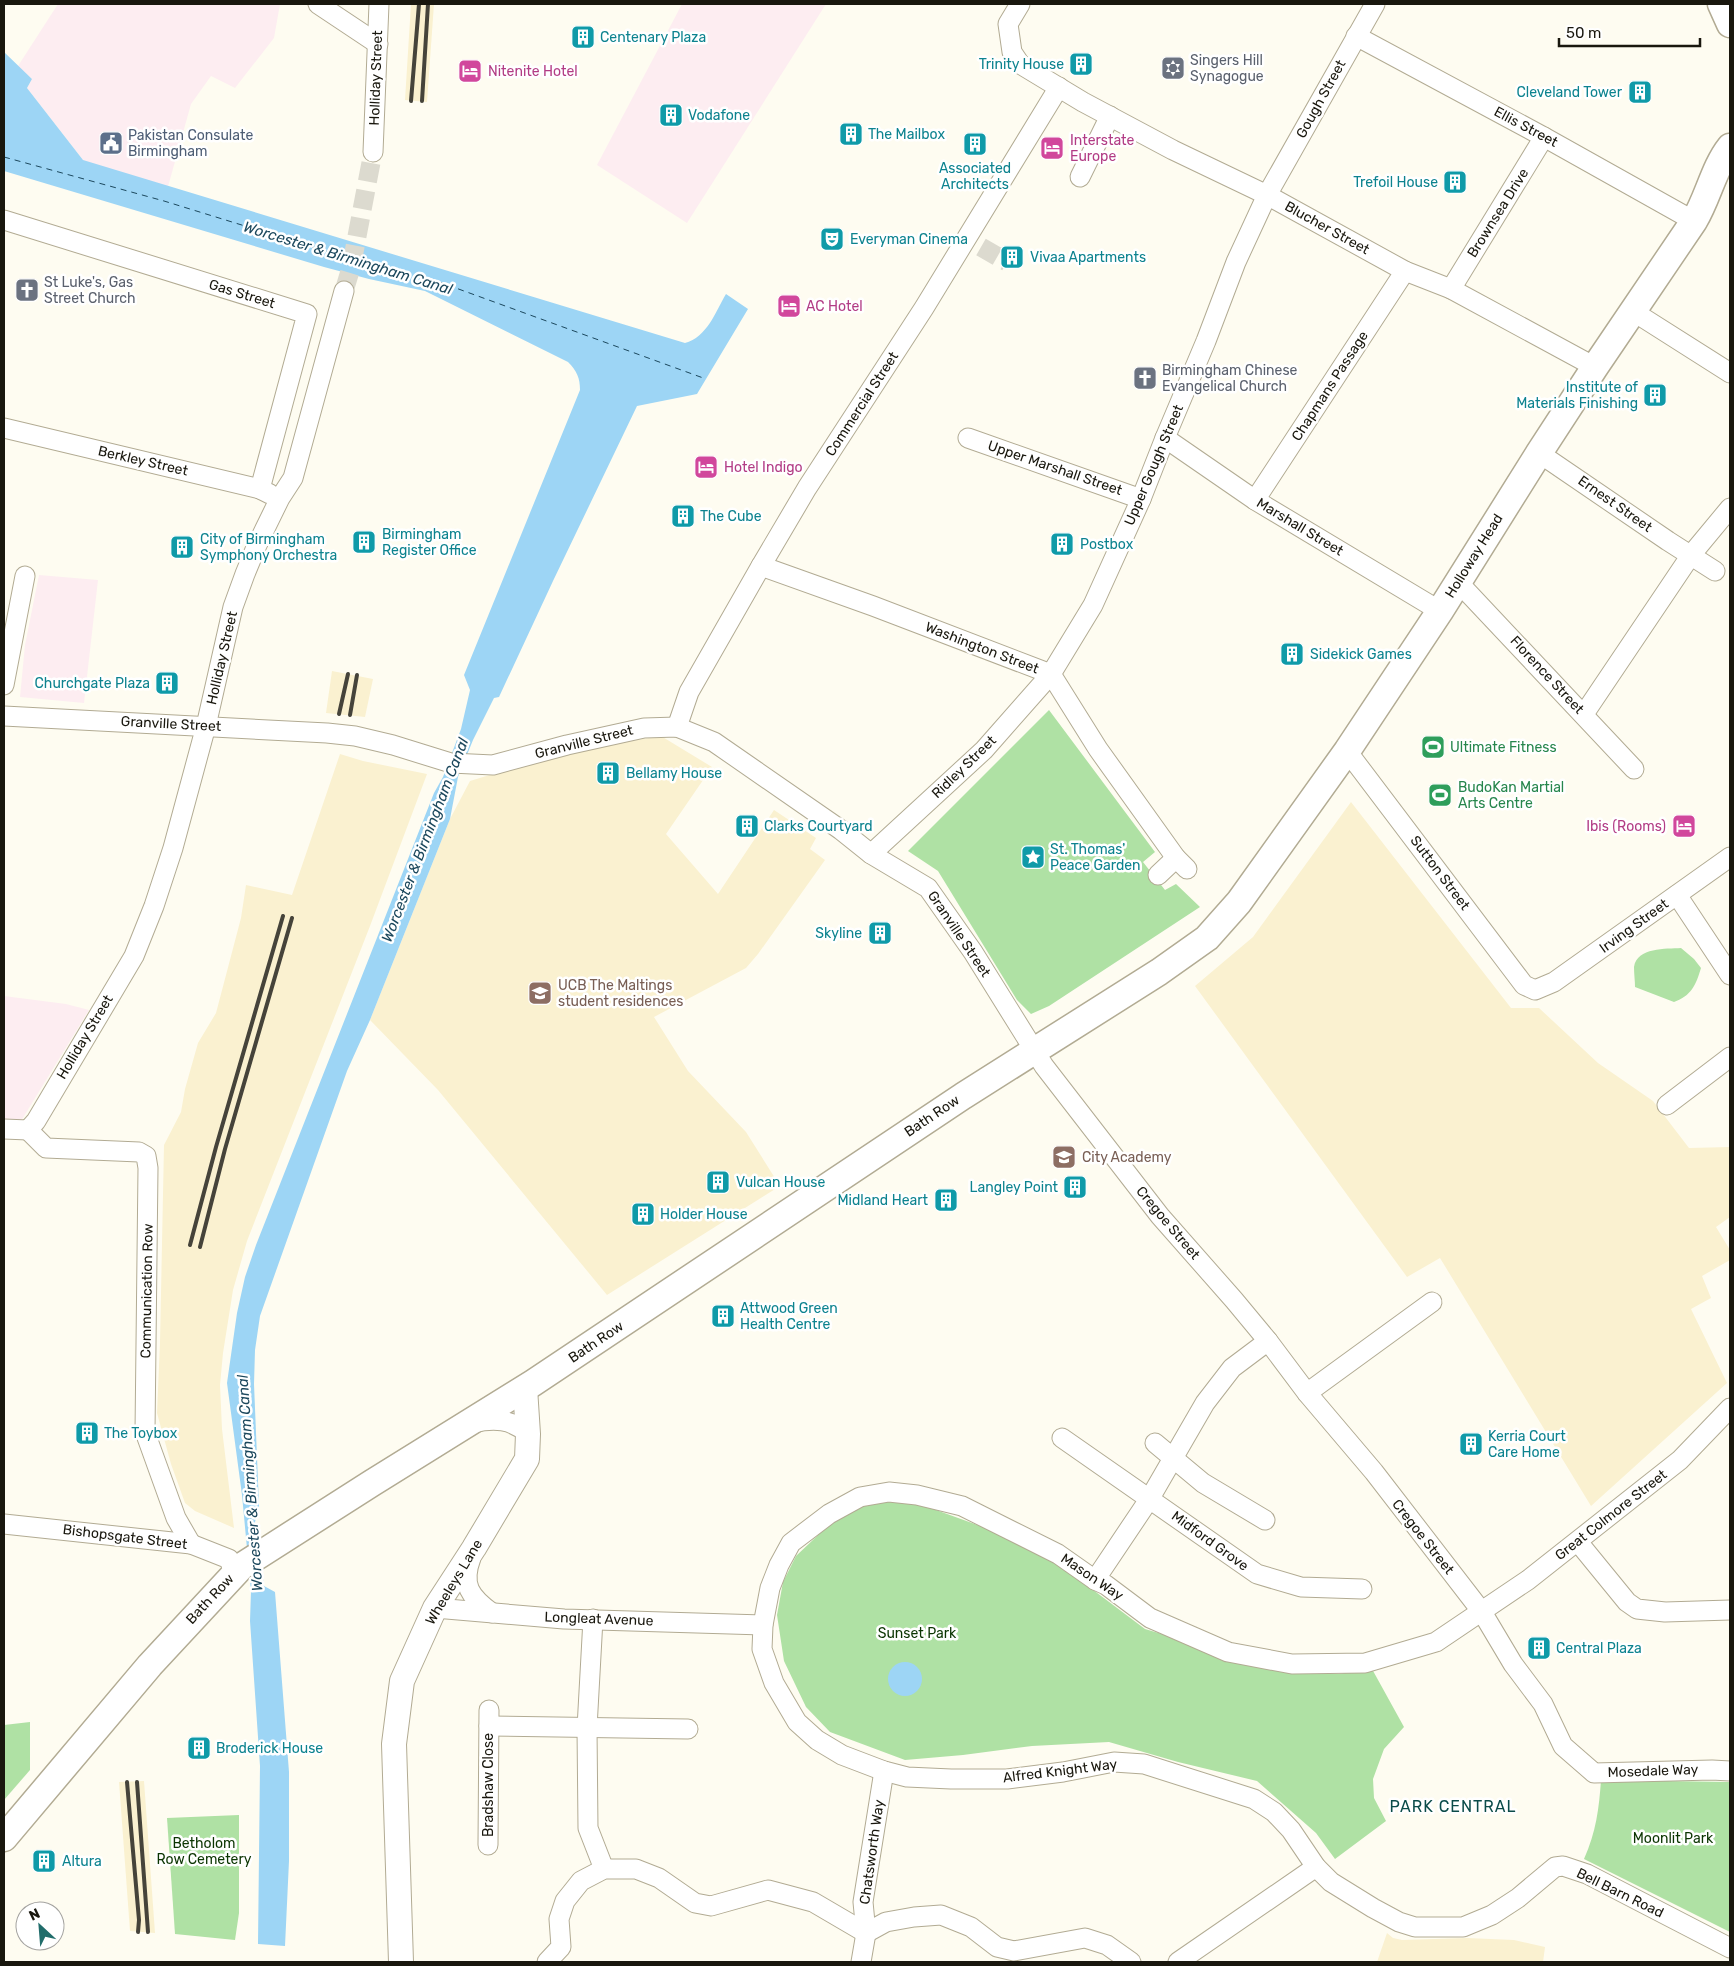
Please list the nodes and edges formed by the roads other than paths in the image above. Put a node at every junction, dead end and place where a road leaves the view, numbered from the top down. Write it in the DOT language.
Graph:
graph roads {
  1 [pos="318,4"];
  2 [pos="379,4"];
  3 [pos="1020,4"];
  4 [pos="1375,4"];
  5 [pos="1720,4"];
  6 [pos="1730,24"];
  7 [pos="1356,36"];
  8 [pos="378,44"];
  9 [pos="1059,87"];
  10 [pos="1110,116"];
  11 [pos="1544,137"];
  12 [pos="1730,146"];
  13 [pos="373,152"];
  14 [pos="1080,177"];
  15 [pos="1730,183"];
  16 [pos="1267,195"];
  17 [pos="1699,214"];
  18 [pos="4,220"];
  19 [pos="1405,271"];
  20 [pos="1451,289"];
  21 [pos="344,291"];
  22 [pos="1634,312"];
  23 [pos="1595,367"];
  24 [pos="1730,373"];
  25 [pos="4,428"];
  26 [pos="968,438"];
  27 [pos="1164,438"];
  28 [pos="1539,453"];
  29 [pos="260,489"];
  30 [pos="280,498"];
  31 [pos="1141,499"];
  32 [pos="1254,500"];
  33 [pos="1730,508"];
  34 [pos="1691,555"];
  35 [pos="761,566"];
  36 [pos="1715,571"];
  37 [pos="25,576"];
  38 [pos="1458,582"];
  39 [pos="1440,611"];
  40 [pos="1051,674"];
  41 [pos="4,684"];
  42 [pos="1584,714"];
  43 [pos="4,716"];
  44 [pos="206,726"];
  45 [pos="677,727"];
  46 [pos="1347,751"];
  47 [pos="1634,769"];
  48 [pos="871,854"];
  49 [pos="1730,857"];
  50 [pos="1158,876"];
  51 [pos="1677,895"];
  52 [pos="1239,902"];
  53 [pos="1730,975"];
  54 [pos="1535,990"];
  55 [pos="1034,1050"];
  56 [pos="1730,1057"];
  57 [pos="1668,1105"];
  58 [pos="4,1129"];
  59 [pos="28,1130"];
  60 [pos="1432,1302"];
  61 [pos="1268,1341"];
  62 [pos="525,1388"];
  63 [pos="1307,1393"];
  64 [pos="1730,1408"];
  65 [pos="465,1425"];
  66 [pos="528,1434"];
  67 [pos="1062,1438"];
  68 [pos="1155,1443"];
  69 [pos="1174,1457"];
  70 [pos="1150,1498"];
  71 [pos="1264,1520"];
  72 [pos="4,1524"];
  73 [pos="1578,1542"];
  74 [pos="191,1544"];
  75 [pos="474,1548"];
  76 [pos="238,1570"];
  77 [pos="1095,1580"];
  78 [pos="1362,1589"];
  79 [pos="435,1608"];
  80 [pos="1730,1610"];
  81 [pos="1482,1612"];
  82 [pos="492,1613"];
  83 [pos="593,1619"];
  84 [pos="763,1625"];
  85 [pos="587,1728"];
  86 [pos="688,1729"];
  87 [pos="884,1771"];
  88 [pos="1730,1771"];
  89 [pos="4,1838"];
  90 [pos="488,1845"];
  91 [pos="1316,1867"];
  92 [pos="604,1869"];
  93 [pos="866,1933"];
  94 [pos="1730,1948"];
  95 [pos="401,1962"];
  96 [pos="547,1962"];
  97 [pos="861,1962"];
  98 [pos="1131,1962"];
  99 [pos="1178,1962"];
  1 -- 8 [label="street"];
  2 -- 8 [label="street, Holliday Street"];
  3 -- 9 [label="street, Blucher Street"];
  4 -- 7 [label="street, Gough Street"];
  5 -- 6 [label="main road"];
  7 -- 11 [label="street, Ellis Street"];
  7 -- 16 [label="street, Gough Street"];
  8 -- 13 [label="street, Holliday Street"];
  9 -- 10 [label="street, Blucher Street"];
  9 -- 35 [label="street, Commercial Street"];
  10 -- 14 [label="street"];
  10 -- 16 [label="street, Blucher Street"];
  11 -- 17 [label="street, Ellis Street"];
  11 -- 20 [label="street, Brownsea Drive"];
  12 -- 17 [label="main road, Holloway Head"];
  15 -- 17 [label="main road, Holloway Head"];
  16 -- 19 [label="street, Blucher Street"];
  16 -- 27 [label="street, Upper Gough Street"];
  17 -- 22 [label="main road, Holloway Head"];
  18 -- 29 [label="street, Gas Street"];
  19 -- 20 [label="street, Blucher Street"];
  19 -- 32 [label="street, Chapmans Passage"];
  20 -- 23 [label="street, Blucher Street"];
  21 -- 30 [label="street, Holliday Street"];
  22 -- 23 [label="main road, Holloway Head"];
  22 -- 24 [label="street"];
  23 -- 28 [label="main road, Holloway Head"];
  25 -- 29 [label="street, Berkley Street"];
  26 -- 31 [label="street, Upper Marshall Street"];
  27 -- 31 [label="street, Upper Gough Street"];
  27 -- 32 [label="street, Marshall Street"];
  28 -- 34 [label="street, Ernest Street"];
  28 -- 38 [label="main road, Holloway Head"];
  29 -- 30 [label="street, Berkley Street"];
  30 -- 44 [label="street, Holliday Street"];
  31 -- 40 [label="street, Upper Gough Street"];
  32 -- 39 [label="street, Marshall Street"];
  33 -- 34 [label="street"];
  34 -- 36 [label="street, Ernest Street"];
  34 -- 42 [label="street"];
  35 -- 40 [label="street, Washington Street"];
  35 -- 45 [label="street, Commercial Street"];
  37 -- 41 [label="street"];
  38 -- 39 [label="main road, Holloway Head"];
  38 -- 42 [label="street, Florence Street"];
  39 -- 46 [label="main road, Holloway Head"];
  40 -- 48 [label="street, Ridley Street"];
  40 -- 50 [label="street, Washington Street"];
  42 -- 47 [label="street, Florence Street"];
  43 -- 44 [label="street, Granville Street"];
  44 -- 45 [label="street, Granville Street"];
  44 -- 59 [label="street, Holliday Street"];
  45 -- 48 [label="street, Granville Street"];
  46 -- 52 [label="main road, Holloway Head"];
  46 -- 54 [label="street, Sutton Street"];
  48 -- 55 [label="street, Granville Street"];
  49 -- 51 [label="street, Irving Street"];
  51 -- 53 [label="street"];
  51 -- 54 [label="street, Irving Street"];
  52 -- 55 [label="main road, Bath Row"];
  55 -- 61 [label="street, Cregoe Street"];
  55 -- 62 [label="main road, Bath Row"];
  56 -- 57 [label="street"];
  58 -- 59 [label="street"];
  59 -- 74 [label="street, Communication Row"];
  60 -- 63 [label="street"];
  61 -- 63 [label="street, Cregoe Street"];
  61 -- 69 [label="street"];
  62 -- 65 [label="main road, Bath Row"];
  62 -- 66 [label="street, Wheeleys Lane"];
  63 -- 81 [label="street, Cregoe Street"];
  64 -- 73 [label="street, Great Colmore Street"];
  65 -- 66 [label="street"];
  65 -- 76 [label="main road, Bath Row"];
  66 -- 75 [label="street, Wheeleys Lane"];
  67 -- 70 [label="street, Midford Grove"];
  68 -- 69 [label="street"];
  69 -- 70 [label="street"];
  69 -- 71 [label="street"];
  70 -- 77 [label="street"];
  70 -- 78 [label="street, Midford Grove"];
  72 -- 74 [label="street, Bishopsgate Street"];
  73 -- 80 [label="street"];
  73 -- 81 [label="street, Great Colmore Street"];
  74 -- 76 [label="street, Bishopsgate Street"];
  75 -- 79 [label="street, Wheeleys Lane"];
  75 -- 82 [label="street"];
  76 -- 89 [label="main road, Bath Row"];
  77 -- 81 [label="street, Mason Way"];
  77 -- 84 [label="street, Mason Way"];
  79 -- 82 [label="street, Longleat Avenue"];
  79 -- 95 [label="street, Wheeleys Lane"];
  81 -- 88 [label="street, Mosedale Way"];
  82 -- 83 [label="street, Longleat Avenue"];
  83 -- 84 [label="street, Longleat Avenue"];
  83 -- 85 [label="street"];
  84 -- 87 [label="street, Alfred Knight Way"];
  85 -- 86 [label="street, Bradshaw Close"];
  85 -- 90 [label="street, Bradshaw Close"];
  85 -- 92 [label="street"];
  87 -- 91 [label="street, Alfred Knight Way"];
  87 -- 93 [label="street, Chatsworth Way"];
  91 -- 94 [label="street, Bell Barn Road"];
  91 -- 99 [label="street"];
  92 -- 93 [label="street"];
  92 -- 96 [label="street"];
  93 -- 97 [label="street, Chatsworth Way"];
  93 -- 98 [label="street"];
}
